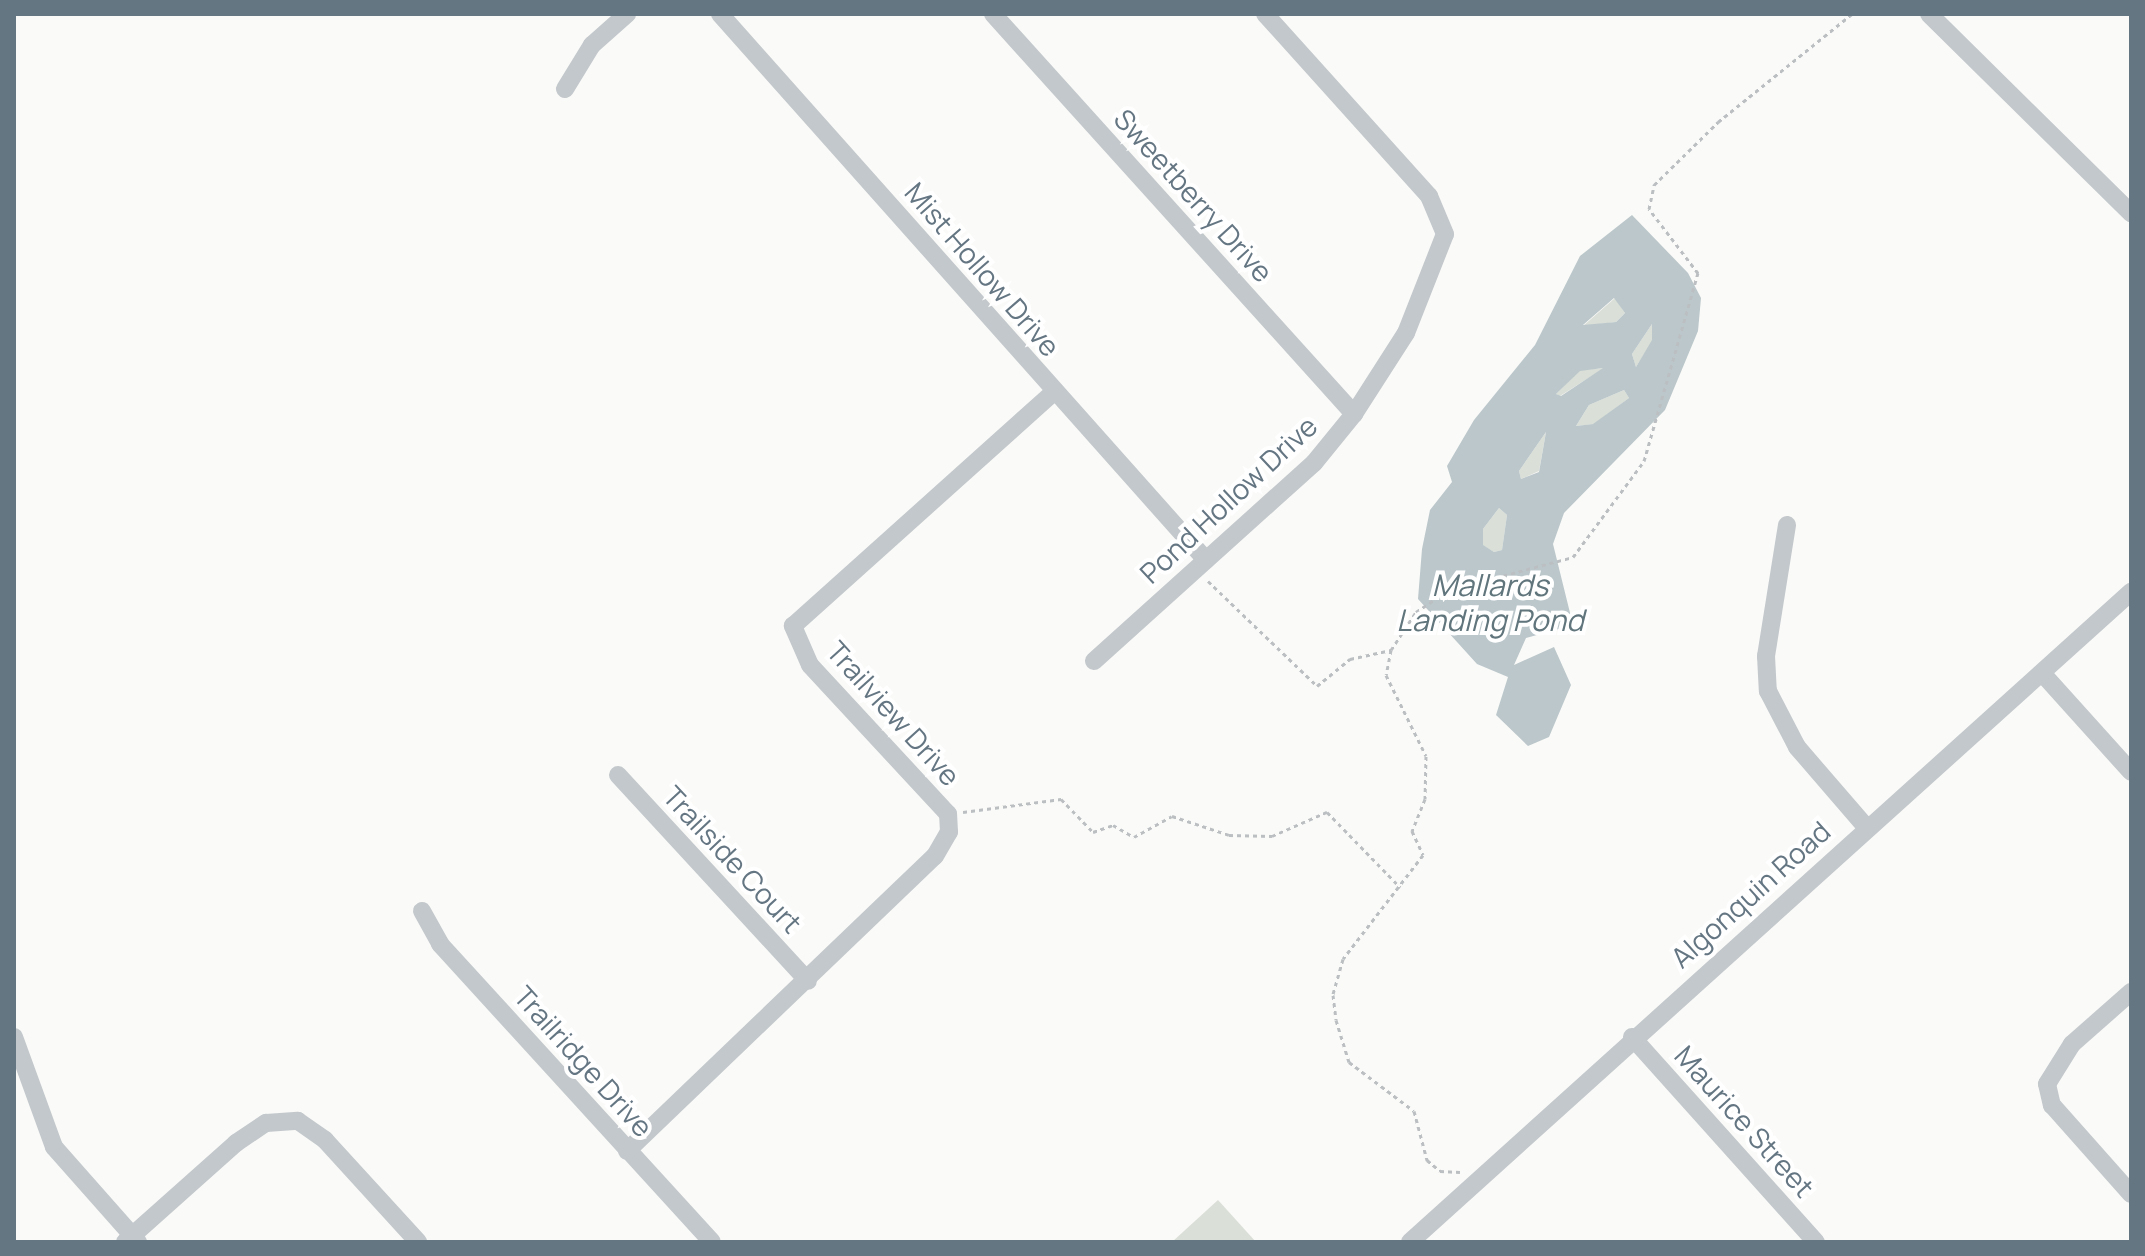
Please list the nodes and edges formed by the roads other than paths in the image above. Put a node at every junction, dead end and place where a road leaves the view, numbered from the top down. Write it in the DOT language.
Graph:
graph roads {
  1 [pos="626,14"];
  2 [pos="720,14"];
  3 [pos="993,14"];
  4 [pos="1265,14"];
  5 [pos="1929,14"];
  6 [pos="565,89"];
  7 [pos="2131,213"];
  8 [pos="1054,392"];
  9 [pos="1354,414"];
  10 [pos="1787,525"];
  11 [pos="1201,564"];
  12 [pos="2131,592"];
  13 [pos="1094,661"];
  14 [pos="2042,673"];
  15 [pos="2131,772"];
  16 [pos="618,775"];
  17 [pos="1867,828"];
  18 [pos="422,911"];
  19 [pos="808,981"];
  20 [pos="2131,992"];
  21 [pos="14,1037"];
  22 [pos="1632,1037"];
  23 [pos="627,1151"];
  24 [pos="2131,1194"];
  25 [pos="132,1240"];
  26 [pos="418,1242"];
  27 [pos="712,1242"];
  28 [pos="1410,1242"];
  29 [pos="1816,1242"];
  1 -- 6 [label="street"];
  2 -- 8 [label="street, Mist Hollow Drive"];
  3 -- 9 [label="street, Sweetberry Drive"];
  4 -- 9 [label="street, Pond Hollow Drive"];
  5 -- 7 [label="street"];
  8 -- 11 [label="street, Mist Hollow Drive"];
  8 -- 19 [label="street, Trailview Drive"];
  9 -- 11 [label="street, Pond Hollow Drive"];
  10 -- 17 [label="street"];
  11 -- 13 [label="street, Pond Hollow Drive"];
  12 -- 14 [label="street, Algonquin Road"];
  14 -- 15 [label="street"];
  14 -- 17 [label="street, Algonquin Road"];
  16 -- 19 [label="street, Trailside Court"];
  17 -- 22 [label="street, Algonquin Road"];
  18 -- 23 [label="street, Trailridge Drive"];
  19 -- 23 [label="street, Trailview Drive"];
  20 -- 24 [label="street"];
  21 -- 25 [label="street"];
  22 -- 28 [label="street, Algonquin Road"];
  22 -- 29 [label="street, Maurice Street"];
  23 -- 27 [label="street, Trailridge Drive"];
  25 -- 26 [label="street"];
}
